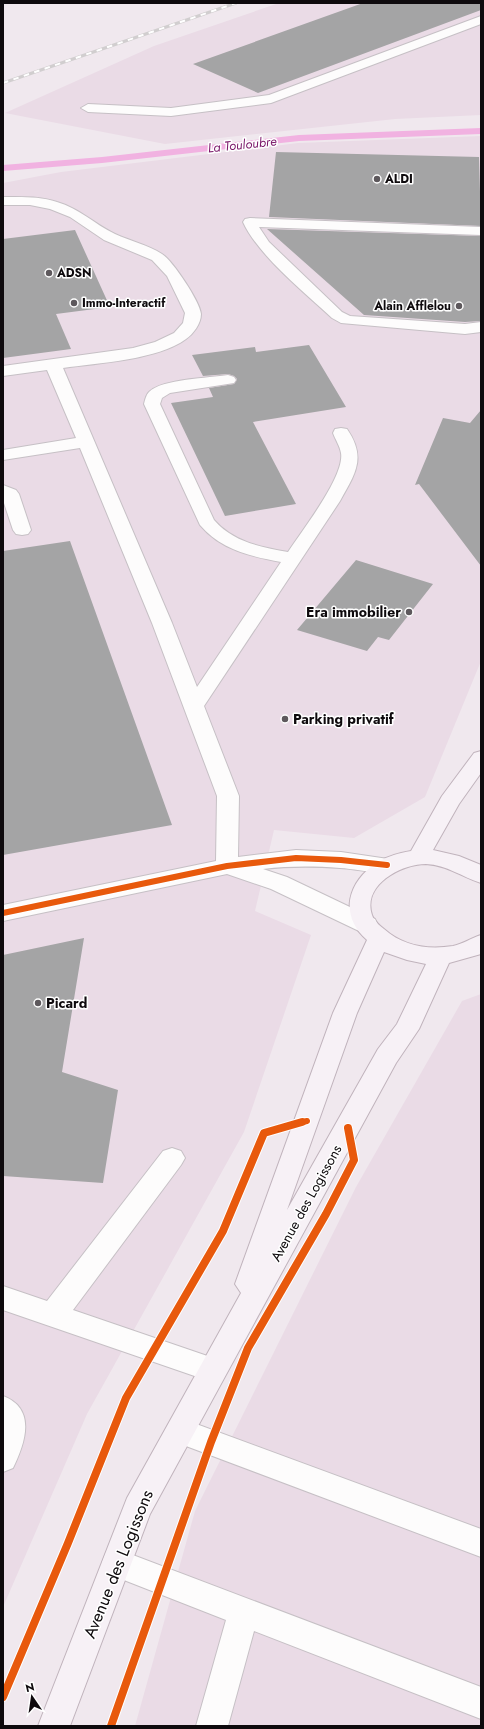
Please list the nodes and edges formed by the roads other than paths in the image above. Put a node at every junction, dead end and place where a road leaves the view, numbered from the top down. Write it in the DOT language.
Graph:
graph roads {
  1 [pos="481,20"];
  2 [pos="88,108"];
  3 [pos="3,201"];
  4 [pos="481,230"];
  5 [pos="481,326"];
  6 [pos="53,364"];
  7 [pos="3,371"];
  8 [pos="228,380"];
  9 [pos="341,433"];
  10 [pos="86,442"];
  11 [pos="3,455"];
  12 [pos="3,490"];
  13 [pos="22,530"];
  14 [pos="293,559"];
  15 [pos="195,705"];
  16 [pos="481,758"];
  17 [pos="418,857"];
  18 [pos="387,865"];
  19 [pos="227,866"];
  20 [pos="481,875"];
  21 [pos="3,913"];
  22 [pos="373,932"];
  23 [pos="466,951"];
  24 [pos="172,1158"];
  25 [pos="3,1298"];
  26 [pos="52,1315"];
  27 [pos="227,1343"];
  28 [pos="212,1370"];
  29 [pos="3,1409"];
  30 [pos="180,1431"];
  31 [pos="3,1459"];
  32 [pos="481,1543"];
  33 [pos="117,1563"];
  34 [pos="244,1612"];
  35 [pos="481,1703"];
  36 [pos="54,1726"];
  37 [pos="212,1726"];
  1 -- 2 [label="street"];
  3 -- 6 [label="street"];
  4 -- 5 [label="street"];
  6 -- 7 [label="street"];
  6 -- 10 [label="street"];
  8 -- 14 [label="street"];
  9 -- 14 [label="street"];
  10 -- 11 [label="street"];
  10 -- 15 [label="street"];
  12 -- 13 [label="street"];
  14 -- 15 [label="street"];
  15 -- 19 [label="street"];
  16 -- 17 [label="main road"];
  17 -- 18 [label="main road"];
  17 -- 20 [label="main road"];
  18 -- 19 [label="street"];
  18 -- 22 [label="main road"];
  19 -- 21 [label="street"];
  19 -- 22 [label="street"];
  22 -- 23 [label="main road"];
  22 -- 27 [label="main road, Avenue des Logissons"];
  23 -- 27 [label="main road, Avenue des Logissons"];
  24 -- 26 [label="street"];
  25 -- 26 [label="street"];
  26 -- 28 [label="street"];
  27 -- 28 [label="main road, Avenue des Logissons"];
  28 -- 30 [label="main road, Avenue des Logissons"];
  29 -- 31 [label="street"];
  30 -- 32 [label="street"];
  30 -- 33 [label="main road, Avenue des Logissons"];
  33 -- 34 [label="street"];
  33 -- 36 [label="main road, Avenue des Logissons"];
  34 -- 35 [label="street"];
  34 -- 37 [label="street"];
}
